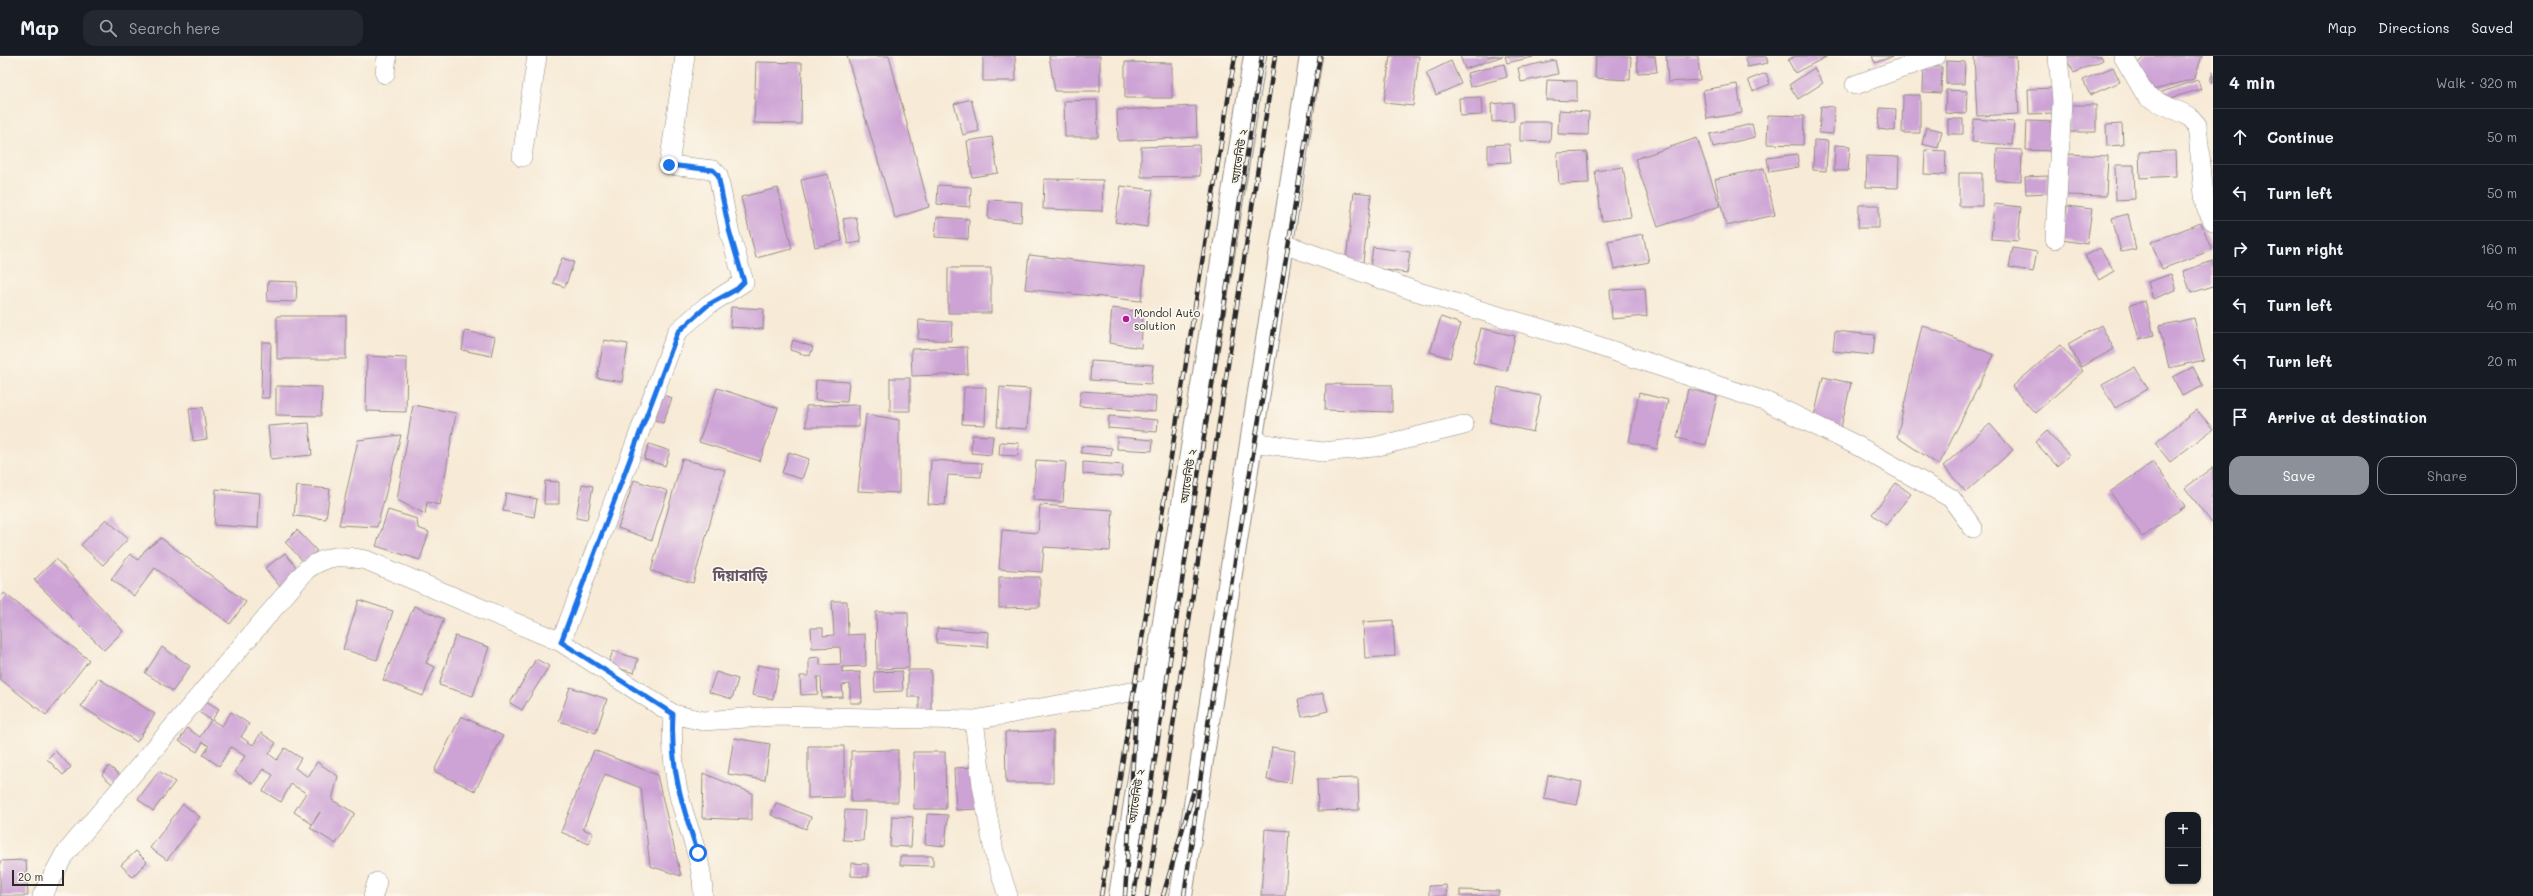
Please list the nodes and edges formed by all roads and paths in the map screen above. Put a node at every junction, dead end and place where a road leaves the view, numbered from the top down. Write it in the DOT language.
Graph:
graph roads {
  1 [pos="537,56"];
  2 [pos="685,56"];
  3 [pos="1256,56"];
  4 [pos="1311,56"];
  5 [pos="1936,56"];
  6 [pos="2058,56"];
  7 [pos="2123,56"];
  8 [pos="1855,85"];
  9 [pos="522,158"];
  10 [pos="2213,222"];
  11 [pos="2055,239"];
  12 [pos="1281,243"];
  13 [pos="1464,425"];
  14 [pos="1252,442"];
  15 [pos="1973,528"];
  16 [pos="561,642"];
  17 [pos="1153,688"];
  18 [pos="673,714"];
  19 [pos="974,720"];
  20 [pos="42,896"];
  21 [pos="703,896"];
  22 [pos="1008,896"];
  23 [pos="1120,896"];
  24 [pos="1181,896"];
  1 -- 9 [label="street"];
  2 -- 16 [label="street"];
  3 -- 17 [label="main road, অ্যাভেনিউ ২"];
  4 -- 12 [label="main road"];
  5 -- 8 [label="street"];
  6 -- 11 [label="street"];
  7 -- 10 [label="street"];
  12 -- 14 [label="main road"];
  12 -- 15 [label="street"];
  13 -- 14 [label="street"];
  14 -- 24 [label="main road"];
  16 -- 18 [label="street"];
  16 -- 20 [label="street"];
  17 -- 19 [label="street"];
  17 -- 23 [label="main road, অ্যাভেনিউ ২"];
  18 -- 19 [label="street"];
  18 -- 21 [label="street"];
  19 -- 22 [label="street"];
}
